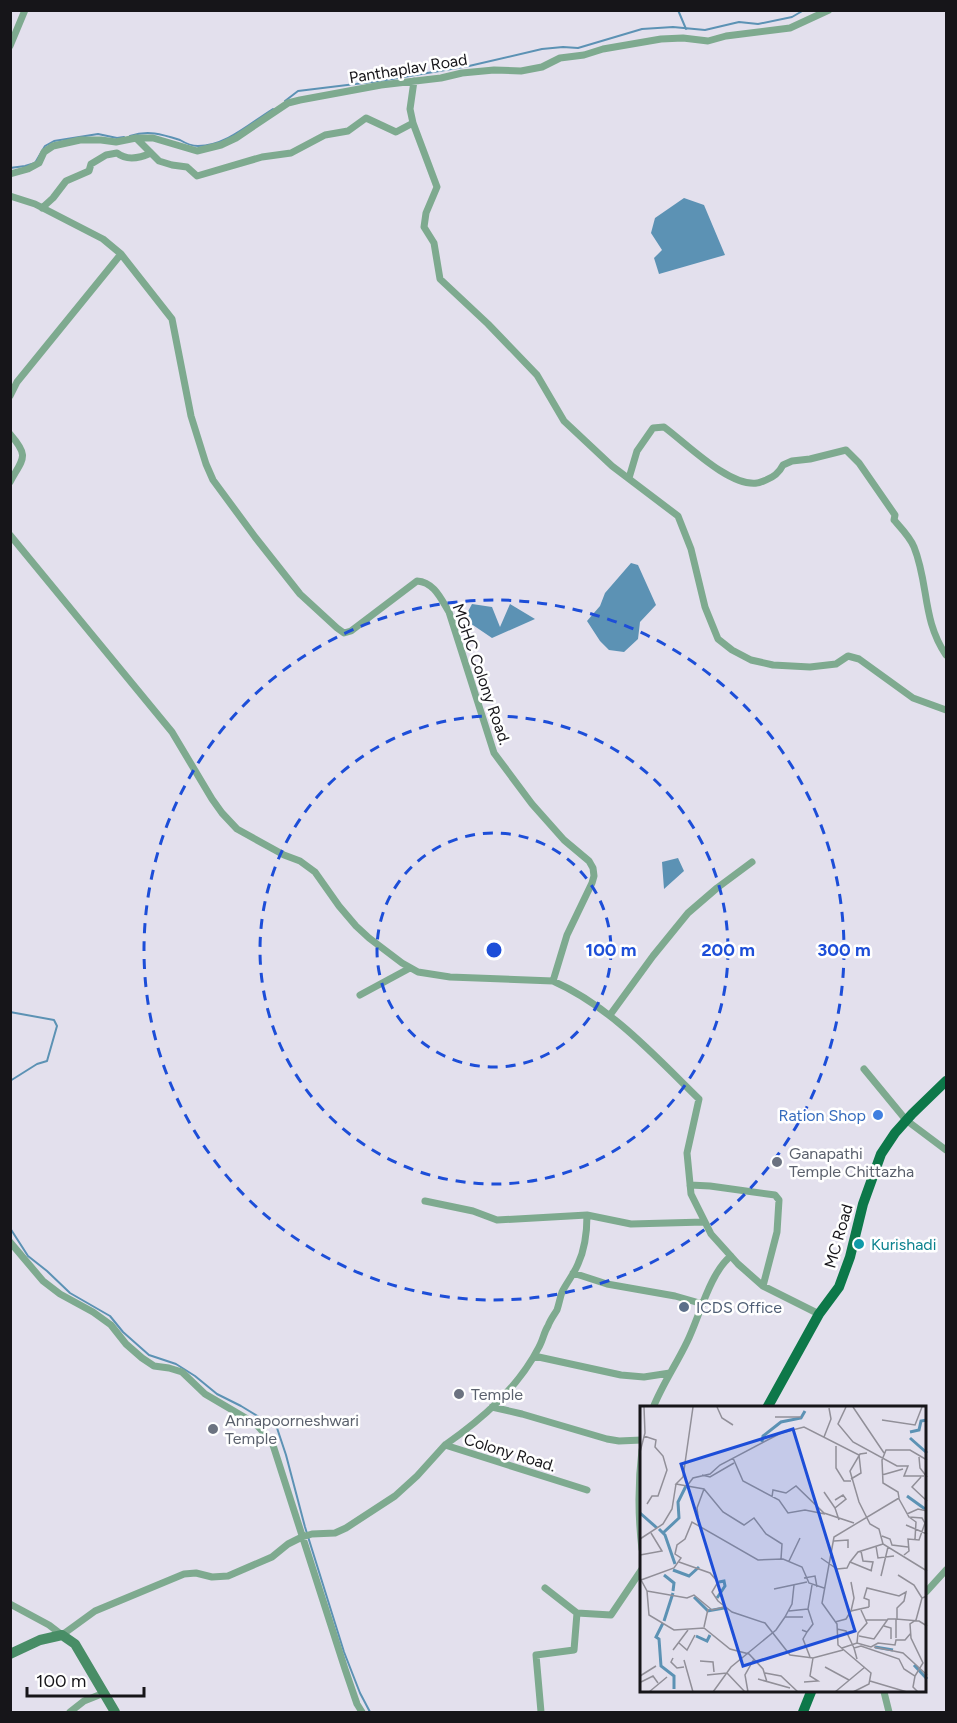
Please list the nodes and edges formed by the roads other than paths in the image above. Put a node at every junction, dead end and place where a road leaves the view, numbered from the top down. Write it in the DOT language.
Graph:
graph roads {
  1 [pos="25,10"];
  2 [pos="829,10"];
  3 [pos="10,46"];
  4 [pos="414,81"];
  5 [pos="413,123"];
  6 [pos="136,138"];
  7 [pos="151,153"];
  8 [pos="10,174"];
  9 [pos="10,196"];
  10 [pos="42,208"];
  11 [pos="121,254"];
  12 [pos="10,396"];
  13 [pos="10,434"];
  14 [pos="629,478"];
  15 [pos="10,482"];
  16 [pos="10,535"];
  17 [pos="946,655"];
  18 [pos="946,710"];
  19 [pos="752,862"];
  20 [pos="410,968"];
  21 [pos="553,981"];
  22 [pos="360,995"];
  23 [pos="610,1015"];
  24 [pos="864,1069"];
  25 [pos="946,1081"];
  26 [pos="906,1120"];
  27 [pos="946,1150"];
  28 [pos="690,1185"];
  29 [pos="425,1201"];
  30 [pos="587,1215"];
  31 [pos="704,1222"];
  32 [pos="10,1242"];
  33 [pos="730,1256"];
  34 [pos="573,1273"];
  35 [pos="764,1286"];
  36 [pos="703,1304"];
  37 [pos="819,1314"];
  38 [pos="534,1356"];
  39 [pos="670,1373"];
  40 [pos="653,1406"];
  41 [pos="768,1406"];
  42 [pos="492,1407"];
  43 [pos="640,1440"];
  44 [pos="445,1445"];
  45 [pos="640,1473"];
  46 [pos="587,1490"];
  47 [pos="640,1533"];
  48 [pos="307,1536"];
  49 [pos="946,1570"];
  50 [pos="640,1572"];
  51 [pos="545,1588"];
  52 [pos="927,1591"];
  53 [pos="10,1604"];
  54 [pos="577,1613"];
  55 [pos="62,1635"];
  56 [pos="10,1654"];
  57 [pos="104,1693"];
  58 [pos="811,1693"];
  59 [pos="884,1693"];
  60 [pos="70,1713"];
  61 [pos="115,1713"];
  62 [pos="362,1713"];
  63 [pos="541,1713"];
  64 [pos="803,1713"];
  65 [pos="889,1713"];
  1 -- 3 [label="street"];
  2 -- 4 [label="street, Panthaplav Road"];
  4 -- 5 [label="street"];
  4 -- 6 [label="street, Panthaplav Road"];
  5 -- 7 [label="street"];
  5 -- 14 [label="street"];
  6 -- 7 [label="street"];
  6 -- 8 [label="street, Panthaplav Road"];
  7 -- 10 [label="street"];
  9 -- 10 [label="street, MGHC Colony Road."];
  10 -- 11 [label="street, MGHC Colony Road."];
  11 -- 12 [label="street"];
  11 -- 21 [label="street, MGHC Colony Road."];
  13 -- 15 [label="street"];
  14 -- 17 [label="street"];
  14 -- 18 [label="street"];
  16 -- 20 [label="street"];
  19 -- 23 [label="street"];
  20 -- 21 [label="street"];
  20 -- 22 [label="street"];
  21 -- 23 [label="street"];
  23 -- 28 [label="street"];
  24 -- 26 [label="street"];
  25 -- 26 [label="main road, MC Road"];
  26 -- 27 [label="street"];
  26 -- 37 [label="main road, MC Road"];
  28 -- 31 [label="street"];
  28 -- 35 [label="street"];
  29 -- 30 [label="street"];
  30 -- 31 [label="street"];
  30 -- 34 [label="street, Colony Road."];
  31 -- 33 [label="street"];
  32 -- 48 [label="street"];
  33 -- 35 [label="street"];
  33 -- 36 [label="street"];
  34 -- 36 [label="street"];
  34 -- 38 [label="street, Colony Road."];
  35 -- 37 [label="street"];
  36 -- 39 [label="street"];
  37 -- 41 [label="main road, MC Road"];
  38 -- 39 [label="street"];
  38 -- 42 [label="street, Colony Road."];
  39 -- 40 [label="street"];
  42 -- 43 [label="street"];
  42 -- 44 [label="street, Colony Road."];
  44 -- 46 [label="street, Colony Road."];
  44 -- 48 [label="street"];
  45 -- 47 [label="street"];
  48 -- 55 [label="street"];
  48 -- 62 [label="street"];
  49 -- 52 [label="street"];
  50 -- 54 [label="street"];
  51 -- 54 [label="street"];
  53 -- 55 [label="street"];
  54 -- 63 [label="street"];
  55 -- 56 [label="street"];
  55 -- 57 [label="street"];
  57 -- 60 [label="street"];
  57 -- 61 [label="street"];
  58 -- 64 [label="main road"];
  59 -- 65 [label="street"];
}
